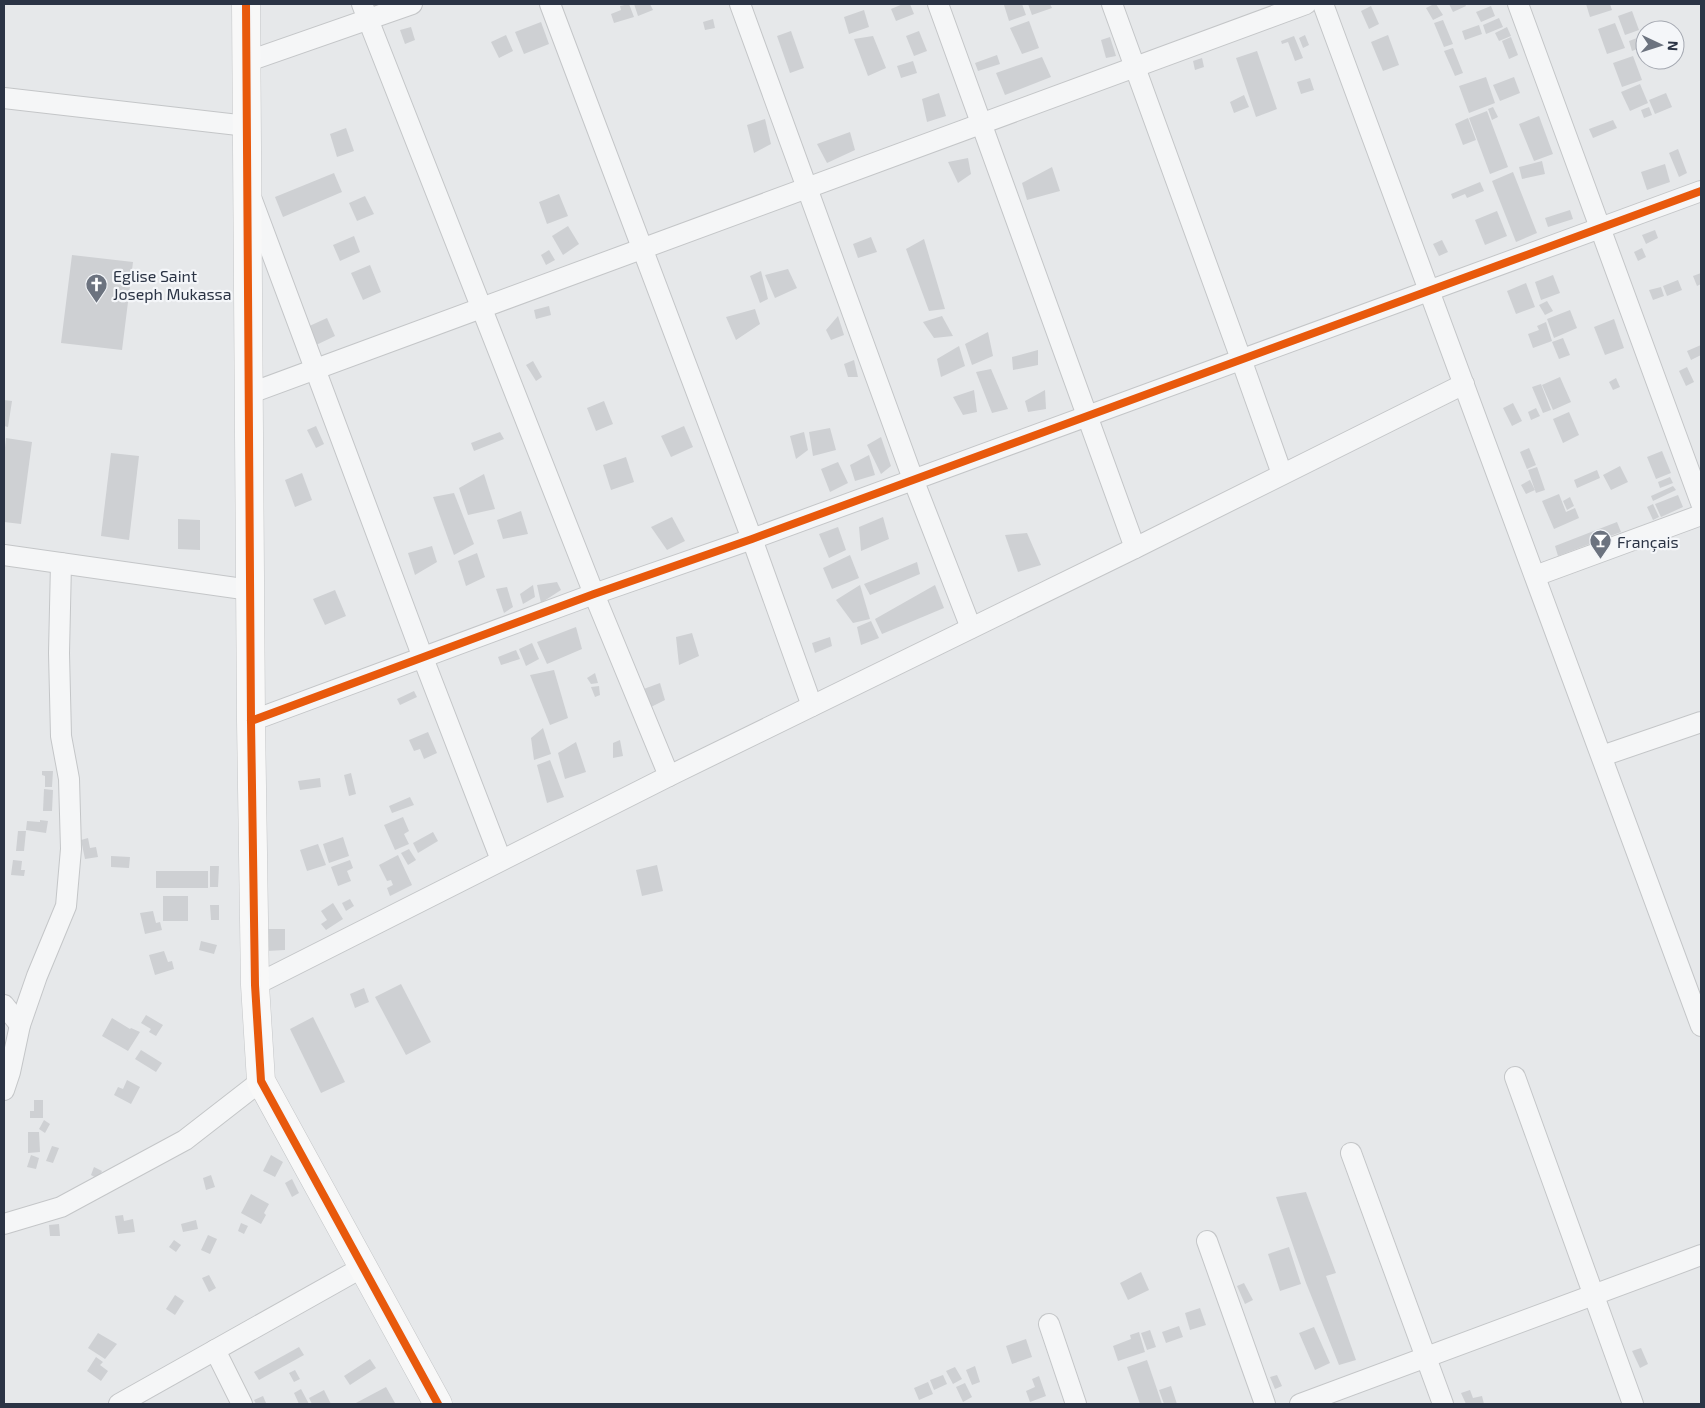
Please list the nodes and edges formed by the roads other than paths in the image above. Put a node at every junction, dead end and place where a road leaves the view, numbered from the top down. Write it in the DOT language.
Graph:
graph roads {
  1 [pos="246,4"];
  2 [pos="412,4"];
  3 [pos="550,4"];
  4 [pos="740,4"];
  5 [pos="938,4"];
  6 [pos="1112,4"];
  7 [pos="1306,4"];
  8 [pos="1323,4"];
  9 [pos="1518,4"];
  10 [pos="364,12"];
  11 [pos="246,62"];
  12 [pos="1135,67"];
  13 [pos="4,98"];
  14 [pos="982,123"];
  15 [pos="247,126"];
  16 [pos="246,187"];
  17 [pos="808,188"];
  18 [pos="1701,191"];
  19 [pos="1600,228"];
  20 [pos="643,249"];
  21 [pos="1429,290"];
  22 [pos="481,308"];
  23 [pos="1241,359"];
  24 [pos="315,370"];
  25 [pos="1464,384"];
  26 [pos="248,394"];
  27 [pos="1088,415"];
  28 [pos="1282,474"];
  29 [pos="913,479"];
  30 [pos="1701,503"];
  31 [pos="1701,515"];
  32 [pos="752,539"];
  33 [pos="1135,548"];
  34 [pos="4,555"];
  35 [pos="61,563"];
  36 [pos="1535,576"];
  37 [pos="250,590"];
  38 [pos="594,594"];
  39 [pos="971,628"];
  40 [pos="423,658"];
  41 [pos="812,706"];
  42 [pos="251,721"];
  43 [pos="1701,722"];
  44 [pos="1602,756"];
  45 [pos="669,776"];
  46 [pos="501,860"];
  47 [pos="255,985"];
  48 [pos="4,1004"];
  49 [pos="20,1025"];
  50 [pos="1701,1026"];
  51 [pos="1515,1077"];
  52 [pos="261,1081"];
  53 [pos="4,1090"];
  54 [pos="1351,1153"];
  55 [pos="4,1224"];
  56 [pos="1207,1241"];
  57 [pos="1701,1255"];
  58 [pos="363,1266"];
  59 [pos="1594,1295"];
  60 [pos="1049,1324"];
  61 [pos="215,1350"];
  62 [pos="1426,1357"];
  63 [pos="119,1404"];
  64 [pos="242,1404"];
  65 [pos="438,1404"];
  66 [pos="1076,1404"];
  67 [pos="1265,1404"];
  68 [pos="1300,1404"];
  69 [pos="1443,1404"];
  70 [pos="1633,1404"];
  1 -- 11 [label="street"];
  2 -- 10 [label="street"];
  3 -- 20 [label="street"];
  4 -- 17 [label="street"];
  5 -- 14 [label="street"];
  6 -- 12 [label="street"];
  7 -- 12 [label="street"];
  8 -- 21 [label="street"];
  9 -- 19 [label="street"];
  10 -- 11 [label="street"];
  10 -- 22 [label="street"];
  11 -- 15 [label="street"];
  12 -- 14 [label="street"];
  12 -- 23 [label="street"];
  13 -- 15 [label="street"];
  14 -- 17 [label="street"];
  14 -- 27 [label="street"];
  15 -- 16 [label="street"];
  16 -- 24 [label="street"];
  16 -- 26 [label="street"];
  17 -- 20 [label="street"];
  17 -- 29 [label="street"];
  18 -- 19 [label="street"];
  19 -- 21 [label="street"];
  19 -- 30 [label="street"];
  20 -- 22 [label="street"];
  20 -- 32 [label="street"];
  21 -- 23 [label="street"];
  21 -- 25 [label="street"];
  22 -- 24 [label="street"];
  22 -- 38 [label="street"];
  23 -- 27 [label="street"];
  23 -- 28 [label="street"];
  24 -- 26 [label="street"];
  24 -- 40 [label="street"];
  25 -- 28 [label="street"];
  25 -- 36 [label="street"];
  26 -- 37 [label="street"];
  27 -- 29 [label="street"];
  27 -- 33 [label="street"];
  28 -- 33 [label="street"];
  29 -- 32 [label="street"];
  29 -- 39 [label="street"];
  31 -- 36 [label="street"];
  32 -- 38 [label="street"];
  32 -- 41 [label="street"];
  33 -- 39 [label="street"];
  34 -- 35 [label="street"];
  35 -- 37 [label="street"];
  35 -- 49 [label="street"];
  36 -- 44 [label="street"];
  37 -- 42 [label="street"];
  38 -- 40 [label="street"];
  38 -- 45 [label="street"];
  39 -- 41 [label="street"];
  40 -- 42 [label="street"];
  40 -- 46 [label="street"];
  41 -- 45 [label="street"];
  42 -- 47 [label="street"];
  43 -- 44 [label="street"];
  44 -- 50 [label="street"];
  45 -- 46 [label="street"];
  46 -- 47 [label="street"];
  47 -- 52 [label="street"];
  48 -- 49 [label="street"];
  49 -- 53 [label="street"];
  51 -- 59 [label="street"];
  52 -- 55 [label="street"];
  52 -- 58 [label="street"];
  54 -- 62 [label="street"];
  56 -- 67 [label="street"];
  57 -- 59 [label="street"];
  58 -- 61 [label="street"];
  58 -- 65 [label="street"];
  59 -- 62 [label="street"];
  59 -- 70 [label="street"];
  60 -- 66 [label="street"];
  61 -- 63 [label="street"];
  61 -- 64 [label="street"];
  62 -- 68 [label="street"];
  62 -- 69 [label="street"];
}
